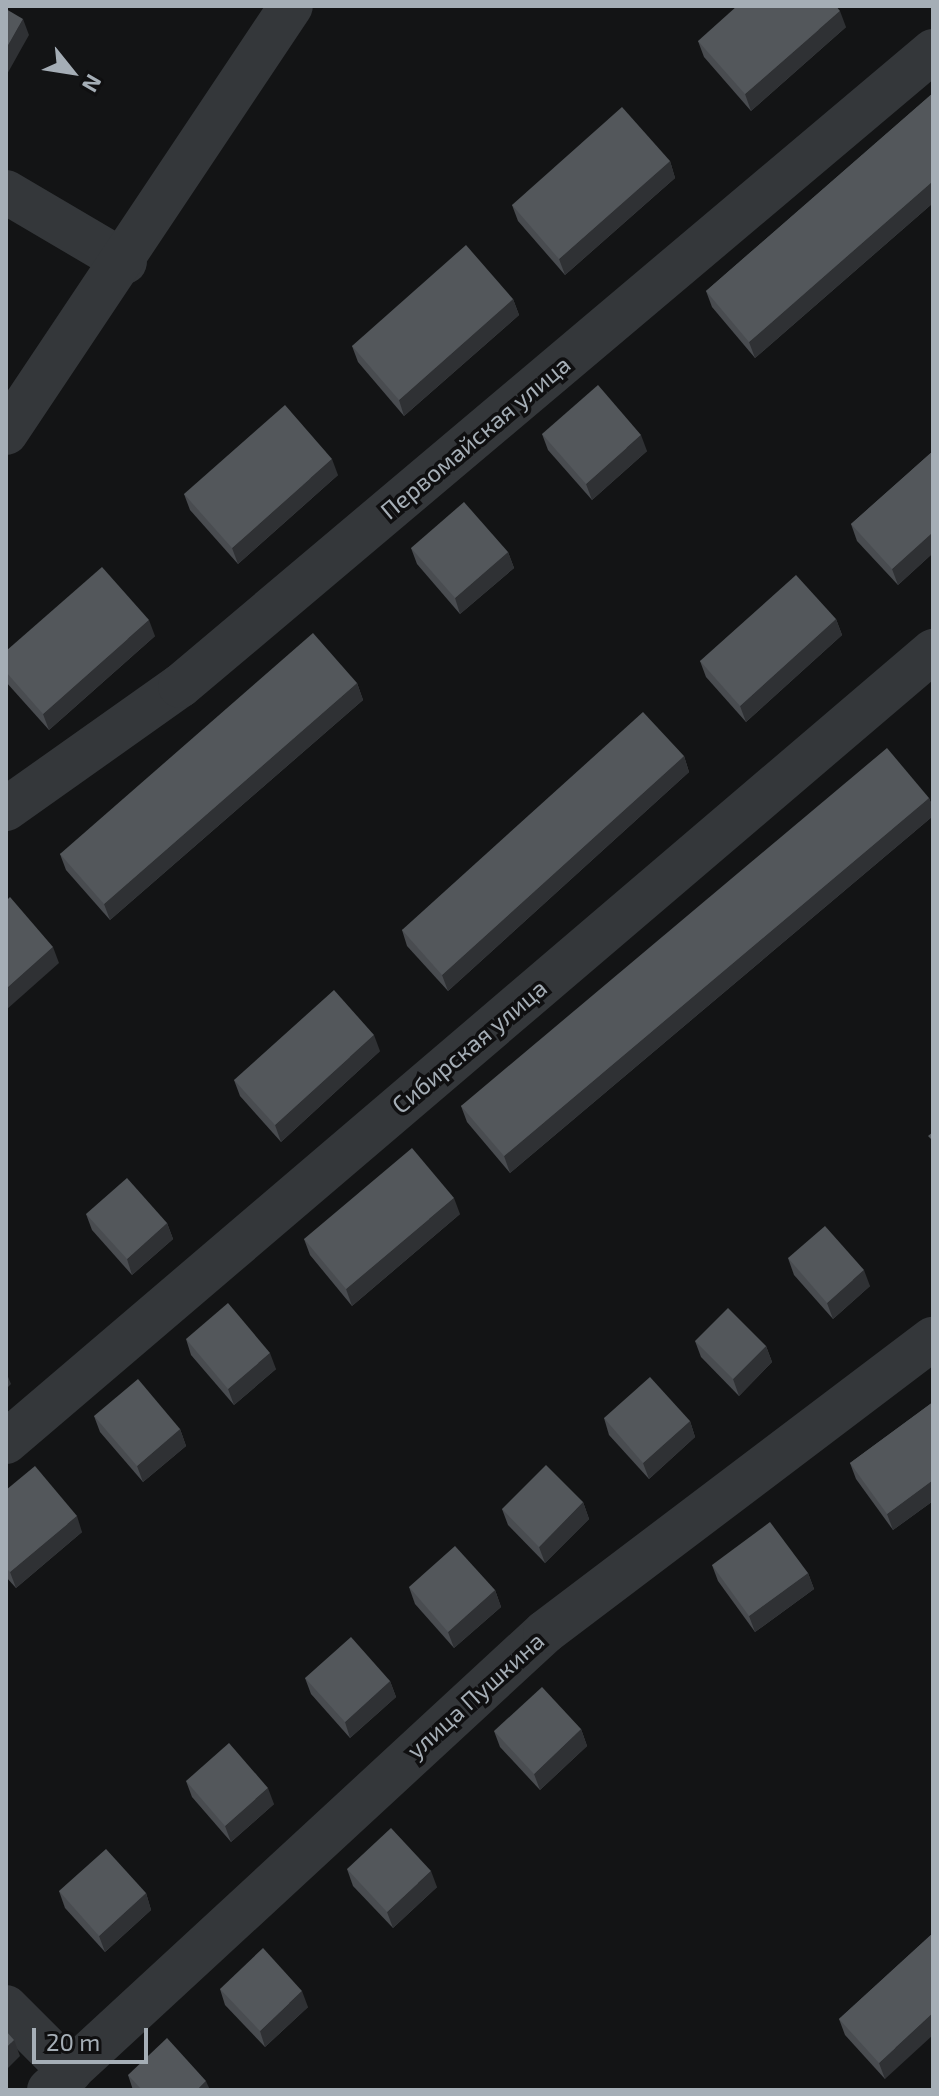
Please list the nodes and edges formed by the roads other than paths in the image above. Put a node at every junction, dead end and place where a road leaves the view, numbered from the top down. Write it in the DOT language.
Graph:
graph roads {
  1 [pos="291,6"];
  2 [pos="933,51"];
  3 [pos="6,192"];
  4 [pos="125,262"];
  5 [pos="6,433"];
  6 [pos="933,651"];
  7 [pos="6,809"];
  8 [pos="933,1339"];
  9 [pos="6,1442"];
  10 [pos="6,2007"];
  11 [pos="60,2080"];
  1 -- 4 [label="street"];
  2 -- 7 [label="street, Первомайская улица"];
  3 -- 4 [label="street"];
  4 -- 5 [label="street"];
  6 -- 9 [label="street, Сибирская улица"];
  8 -- 11 [label="street, улица Пушкина"];
  10 -- 11 [label="street"];
}
